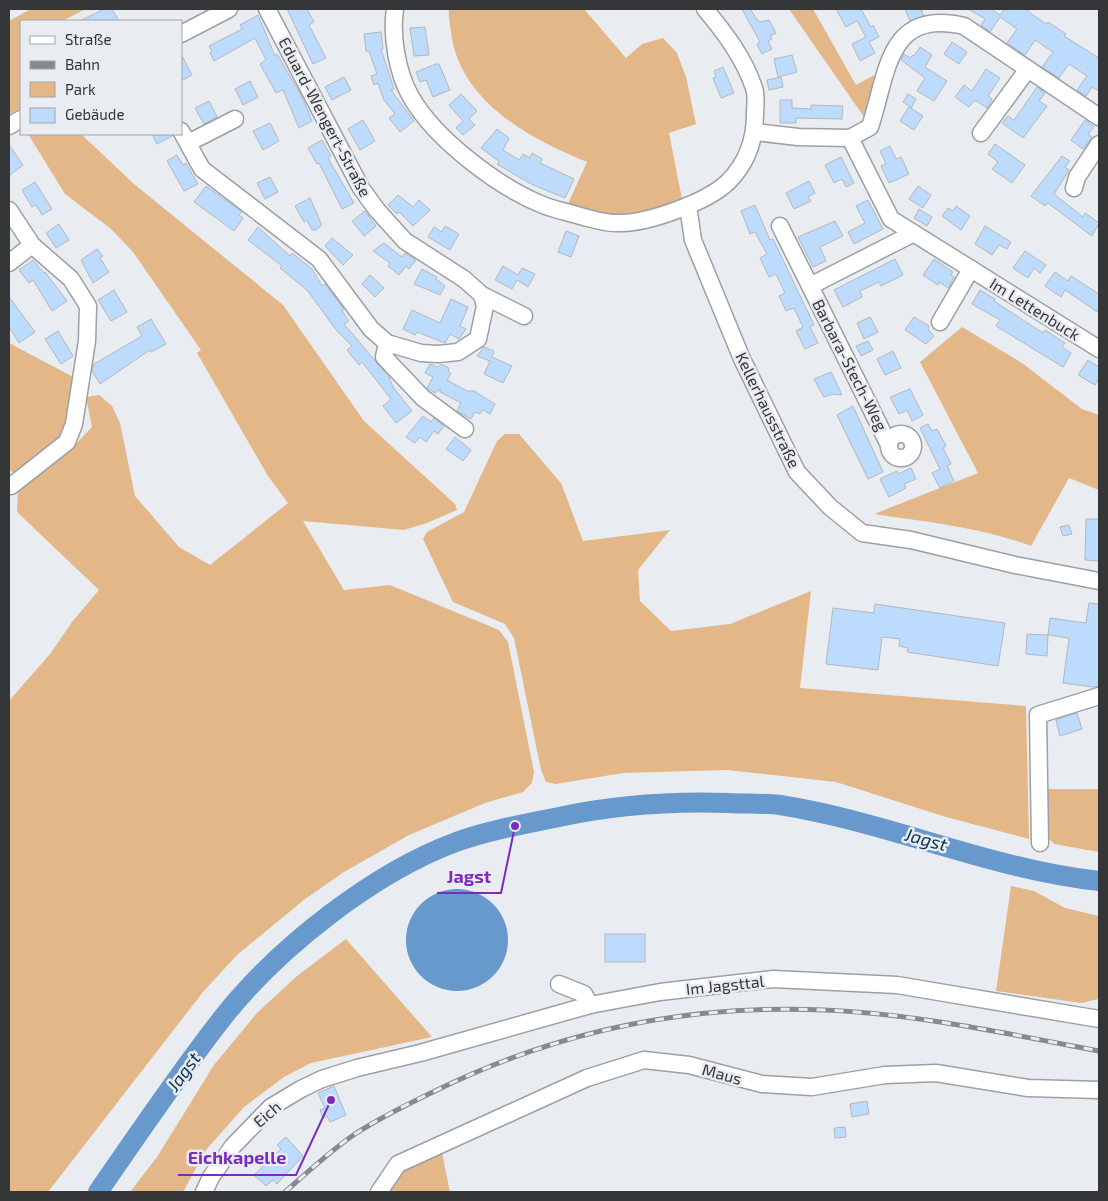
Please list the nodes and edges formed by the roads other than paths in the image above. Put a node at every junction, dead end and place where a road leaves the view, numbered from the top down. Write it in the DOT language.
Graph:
graph roads {
  1 [pos="229,9"];
  2 [pos="267,9"];
  3 [pos="395,9"];
  4 [pos="705,9"];
  5 [pos="943,15"];
  6 [pos="182,33"];
  7 [pos="1028,69"];
  8 [pos="1099,117"];
  9 [pos="235,118"];
  10 [pos="20,120"];
  11 [pos="9,126"];
  12 [pos="755,132"];
  13 [pos="982,133"];
  14 [pos="184,137"];
  15 [pos="850,138"];
  16 [pos="1099,144"];
  17 [pos="1074,188"];
  18 [pos="688,206"];
  19 [pos="9,210"];
  20 [pos="780,226"];
  21 [pos="912,234"];
  22 [pos="32,245"];
  23 [pos="9,263"];
  24 [pos="971,269"];
  25 [pos="810,286"];
  26 [pos="482,295"];
  27 [pos="524,316"];
  28 [pos="940,322"];
  29 [pos="387,343"];
  30 [pos="1099,349"];
  31 [pos="464,428"];
  32 [pos="889,444"];
  33 [pos="11,486"];
  34 [pos="1099,581"];
  35 [pos="1099,696"];
  36 [pos="1040,843"];
  37 [pos="558,984"];
  38 [pos="590,1005"];
  39 [pos="1099,1020"];
  40 [pos="357,1068"];
  41 [pos="1099,1090"];
  42 [pos="204,1192"];
  43 [pos="379,1192"];
  1 -- 6 [label="street"];
  2 -- 26 [label="street, Eduard-Wengert-Straße"];
  3 -- 18 [label="street"];
  4 -- 12 [label="street"];
  5 -- 7 [label="street"];
  5 -- 15 [label="street"];
  7 -- 8 [label="street"];
  7 -- 13 [label="street"];
  9 -- 14 [label="street"];
  10 -- 11 [label="street"];
  12 -- 15 [label="street"];
  12 -- 18 [label="street"];
  14 -- 29 [label="street"];
  15 -- 21 [label="street, Im Lettenbuck"];
  16 -- 17 [label="street"];
  18 -- 34 [label="street, Kellerhausstraße"];
  19 -- 22 [label="street"];
  20 -- 25 [label="street, Barbara-Stech-Weg"];
  21 -- 24 [label="street, Im Lettenbuck"];
  21 -- 25 [label="street, Barbara-Stech-Weg"];
  22 -- 23 [label="street"];
  22 -- 33 [label="street"];
  24 -- 28 [label="street, Im Lettenbuck"];
  24 -- 30 [label="street, Im Lettenbuck"];
  25 -- 32 [label="street, Barbara-Stech-Weg"];
  26 -- 27 [label="street, Eduard-Wengert-Straße"];
  26 -- 29 [label="street"];
  29 -- 31 [label="street"];
  35 -- 36 [label="street"];
  37 -- 38 [label="street"];
  38 -- 39 [label="street, Im Jagsttal"];
  38 -- 40 [label="street, Im Jagsttal"];
  40 -- 42 [label="street, Eich"];
  41 -- 43 [label="street, Maus"];
}
